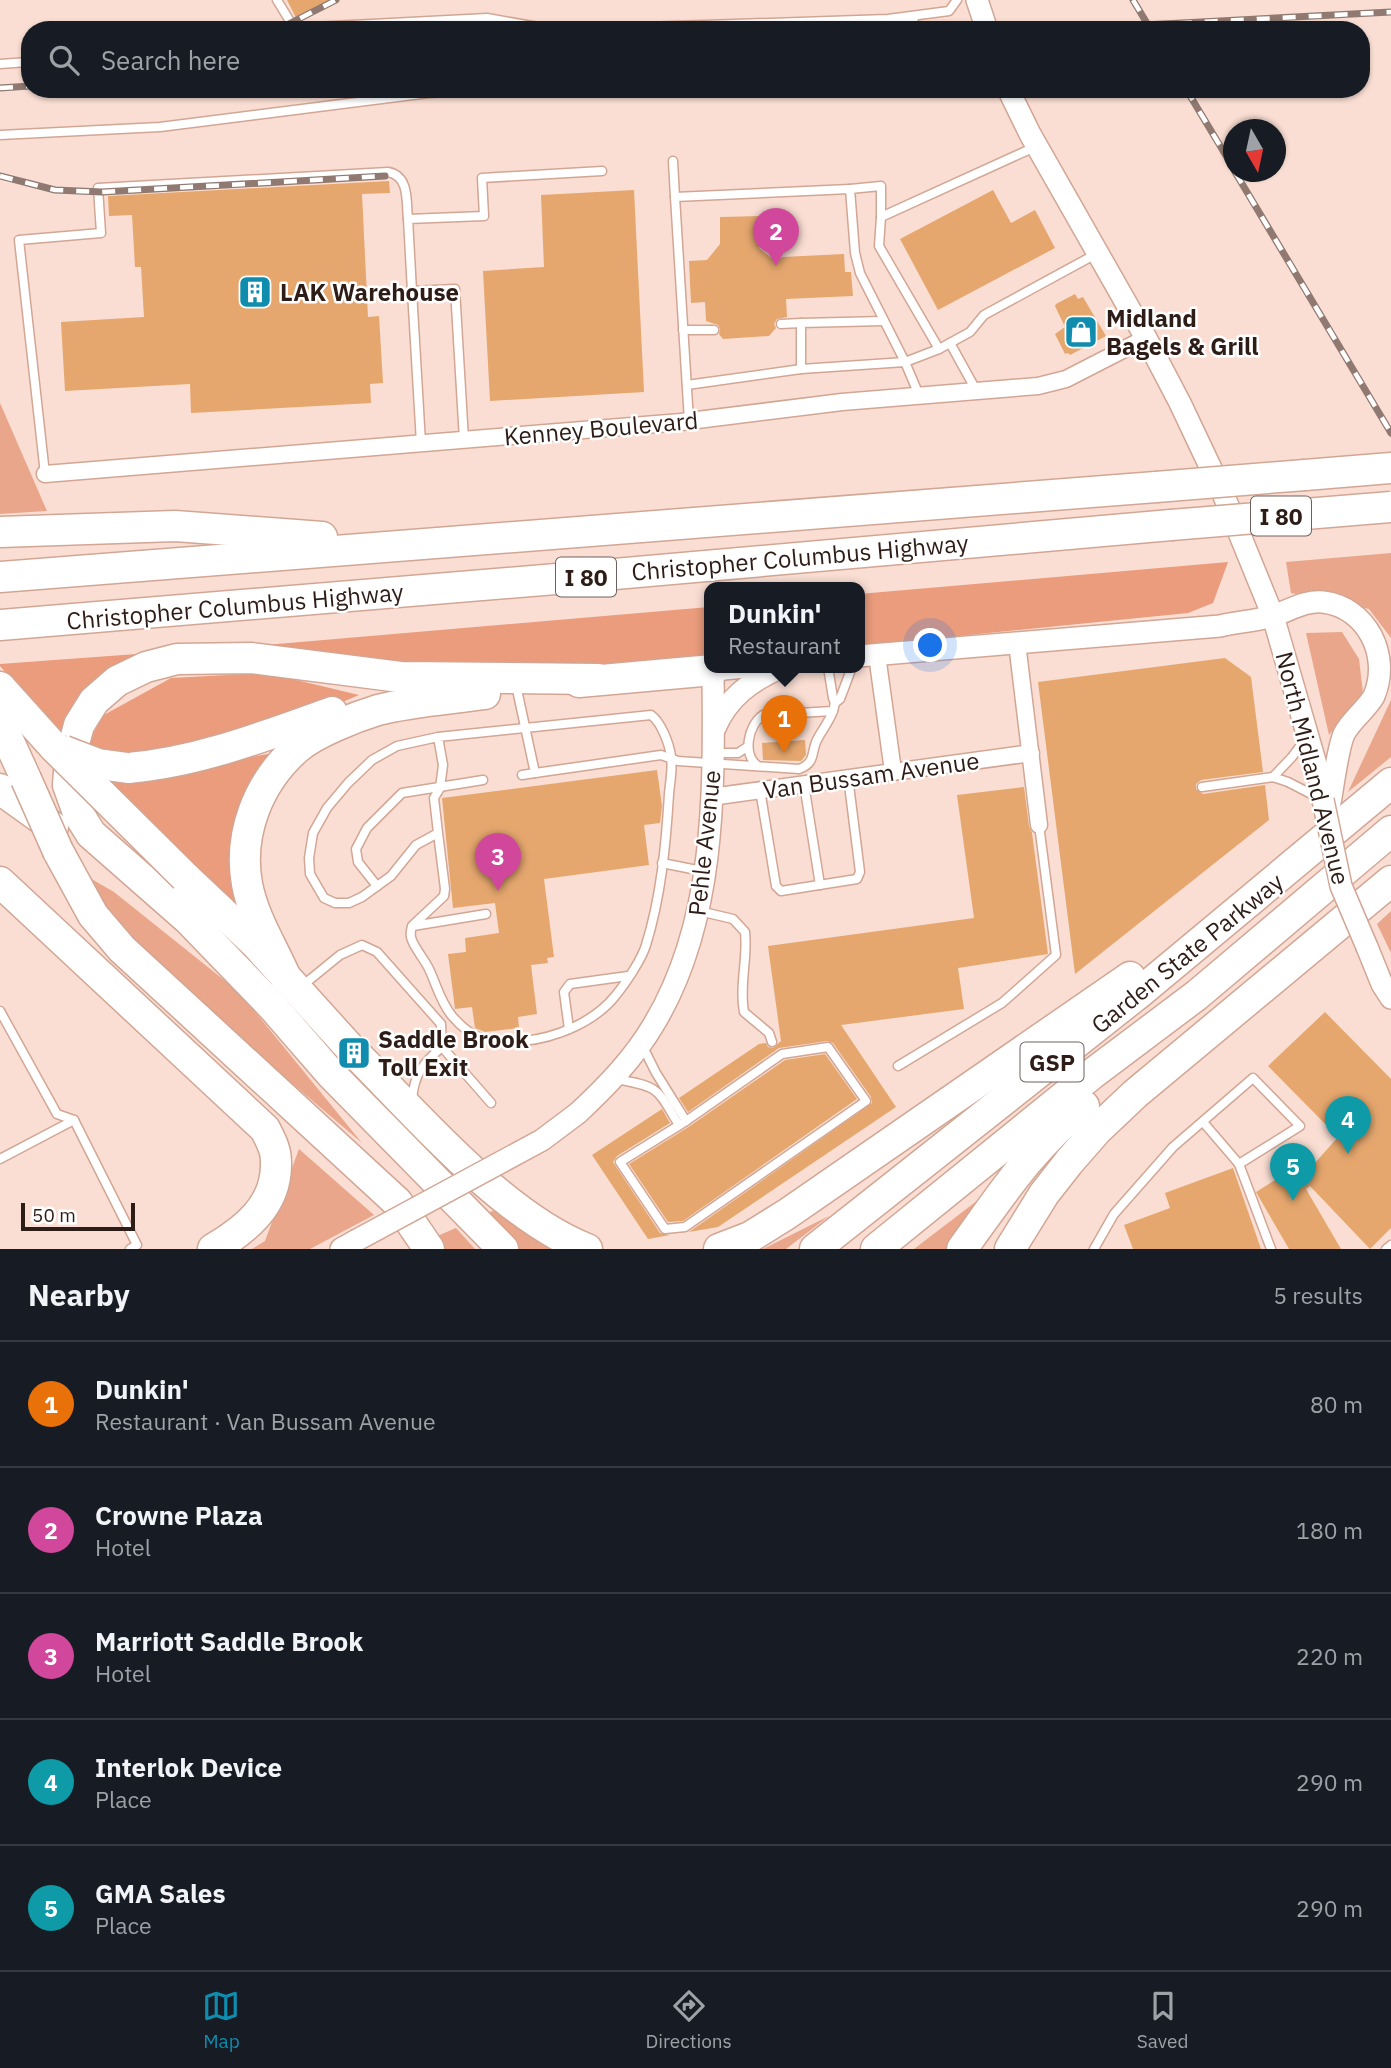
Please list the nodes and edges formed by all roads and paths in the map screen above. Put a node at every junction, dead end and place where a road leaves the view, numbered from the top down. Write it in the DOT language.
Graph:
graph roads {
  1 [pos="277,0"];
  2 [pos="957,0"];
  3 [pos="965,0"];
  4 [pos="920,15"];
  5 [pos="982,16"];
  6 [pos="290,21"];
  7 [pos="429,21"];
  8 [pos="504,21"];
  9 [pos="827,21"];
  10 [pos="909,21"];
  11 [pos="21,62"];
  12 [pos="0,64"];
  13 [pos="389,98"];
  14 [pos="1013,98"];
  15 [pos="0,135"];
  16 [pos="1037,146"];
  17 [pos="673,161"];
  18 [pos="602,172"];
  19 [pos="850,189"];
  20 [pos="675,197"];
  21 [pos="881,217"];
  22 [pos="408,219"];
  23 [pos="1099,253"];
  24 [pos="412,291"];
  25 [pos="884,321"];
  26 [pos="802,323"];
  27 [pos="781,324"];
  28 [pos="683,330"];
  29 [pos="714,330"];
  30 [pos="1146,338"];
  31 [pos="950,342"];
  32 [pos="939,349"];
  33 [pos="905,362"];
  34 [pos="802,369"];
  35 [pos="687,385"];
  36 [pos="976,390"];
  37 [pos="919,395"];
  38 [pos="689,421"];
  39 [pos="464,440"];
  40 [pos="421,443"];
  41 [pos="1391,468"];
  42 [pos="45,474"];
  43 [pos="1391,507"];
  44 [pos="0,532"];
  45 [pos="413,544"];
  46 [pos="0,577"];
  47 [pos="1273,616"];
  48 [pos="0,625"];
  49 [pos="1017,643"];
  50 [pos="865,659"];
  51 [pos="865,666"];
  52 [pos="704,671"];
  53 [pos="713,673"];
  54 [pos="769,673"];
  55 [pos="829,673"];
  56 [pos="855,673"];
  57 [pos="506,683"];
  58 [pos="2,689"];
  59 [pos="834,707"];
  60 [pos="0,722"];
  61 [pos="524,726"];
  62 [pos="714,730"];
  63 [pos="1307,735"];
  64 [pos="438,737"];
  65 [pos="54,747"];
  66 [pos="747,747"];
  67 [pos="1031,753"];
  68 [pos="672,757"];
  69 [pos="713,758"];
  70 [pos="759,768"];
  71 [pos="893,771"];
  72 [pos="1328,772"];
  73 [pos="535,773"];
  74 [pos="522,775"];
  75 [pos="848,777"];
  76 [pos="1273,777"];
  77 [pos="483,780"];
  78 [pos="1391,783"];
  79 [pos="13,784"];
  80 [pos="804,784"];
  81 [pos="1202,787"];
  82 [pos="440,788"];
  83 [pos="760,790"];
  84 [pos="711,797"];
  85 [pos="1323,800"];
  86 [pos="1326,823"];
  87 [pos="1039,825"];
  88 [pos="1391,831"];
  89 [pos="438,833"];
  90 [pos="662,863"];
  91 [pos="0,867"];
  92 [pos="705,871"];
  93 [pos="1286,871"];
  94 [pos="1391,881"];
  95 [pos="0,882"];
  96 [pos="820,885"];
  97 [pos="377,886"];
  98 [pos="699,911"];
  99 [pos="486,914"];
  100 [pos="412,926"];
  101 [pos="1367,947"];
  102 [pos="234,967"];
  103 [pos="628,976"];
  104 [pos="292,984"];
  105 [pos="1391,985"];
  106 [pos="1197,995"];
  107 [pos="1391,998"];
  108 [pos="0,1011"];
  109 [pos="569,1029"];
  110 [pos="772,1042"];
  111 [pos="641,1043"];
  112 [pos="442,1047"];
  113 [pos="898,1066"];
  114 [pos="613,1078"];
  115 [pos="491,1103"];
  116 [pos="411,1110"];
  117 [pos="297,1112"];
  118 [pos="74,1120"];
  119 [pos="1203,1122"];
  120 [pos="682,1123"];
  121 [pos="0,1159"];
  122 [pos="1239,1164"];
  123 [pos="349,1245"];
  124 [pos="1391,1245"];
  125 [pos="130,1249"];
  126 [pos="212,1249"];
  127 [pos="429,1249"];
  128 [pos="503,1249"];
  129 [pos="587,1249"];
  130 [pos="719,1249"];
  131 [pos="815,1249"];
  132 [pos="876,1249"];
  133 [pos="962,1249"];
  134 [pos="1010,1249"];
  135 [pos="1094,1249"];
  136 [pos="1271,1249"];
  137 [pos="1386,1249"];
  1 -- 6 [label="lane"];
  2 -- 4 [label="lane"];
  3 -- 5 [label="lane"];
  4 -- 9 [label="lane"];
  4 -- 10 [label="lane"];
  7 -- 8 [label="lane"];
  11 -- 12 [label="lane"];
  13 -- 15 [label="lane"];
  14 -- 16 [label="street, North Midland Avenue"];
  16 -- 21 [label="lane"];
  16 -- 23 [label="street, North Midland Avenue"];
  17 -- 20 [label="lane"];
  18 -- 22 [label="lane"];
  19 -- 20 [label="lane"];
  19 -- 21 [label="lane"];
  19 -- 25 [label="lane"];
  20 -- 28 [label="lane"];
  21 -- 32 [label="lane"];
  22 -- 24 [label="lane"];
  22 -- 42 [label="lane"];
  23 -- 30 [label="street, North Midland Avenue"];
  23 -- 31 [label="lane"];
  24 -- 39 [label="lane"];
  24 -- 40 [label="lane"];
  25 -- 26 [label="lane"];
  25 -- 33 [label="lane"];
  26 -- 27 [label="lane"];
  26 -- 34 [label="lane"];
  28 -- 29 [label="lane"];
  28 -- 35 [label="lane"];
  30 -- 36 [label="street, Kenney Boulevard"];
  30 -- 47 [label="street, North Midland Avenue"];
  31 -- 32 [label="lane"];
  31 -- 36 [label="lane"];
  32 -- 33 [label="lane"];
  33 -- 34 [label="lane"];
  33 -- 37 [label="lane"];
  34 -- 35 [label="lane"];
  35 -- 38 [label="lane"];
  36 -- 37 [label="street, Kenney Boulevard"];
  37 -- 38 [label="street, Kenney Boulevard"];
  38 -- 39 [label="street, Kenney Boulevard"];
  39 -- 40 [label="street, Kenney Boulevard"];
  40 -- 42 [label="street, Kenney Boulevard"];
  41 -- 45 [label="highway, Christopher Columbus Highway / I 80, bridge"];
  43 -- 48 [label="highway, Christopher Columbus Highway / I 80, bridge"];
  44 -- 45 [label="highway"];
  45 -- 46 [label="highway, Christopher Columbus Highway / I 80"];
  47 -- 49 [label="street"];
  47 -- 63 [label="street, North Midland Avenue"];
  47 -- 72 [label="street"];
  49 -- 50 [label="street"];
  49 -- 67 [label="street"];
  51 -- 71 [label="street"];
  52 -- 57 [label="highway"];
  53 -- 62 [label="street, Pehle Avenue"];
  54 -- 62 [label="street"];
  55 -- 59 [label="lane"];
  56 -- 59 [label="lane"];
  57 -- 61 [label="lane"];
  57 -- 65 [label="highway, bridge"];
  57 -- 102 [label="highway"];
  57 -- 104 [label="highway"];
  58 -- 65 [label="highway"];
  59 -- 66 [label="lane"];
  59 -- 70 [label="lane"];
  60 -- 79 [label="highway"];
  61 -- 64 [label="lane"];
  61 -- 68 [label="lane"];
  61 -- 73 [label="lane"];
  62 -- 69 [label="street, Pehle Avenue"];
  63 -- 72 [label="street, North Midland Avenue"];
  63 -- 76 [label="lane"];
  64 -- 82 [label="lane"];
  64 -- 97 [label="lane"];
  65 -- 104 [label="highway, bridge"];
  66 -- 69 [label="lane"];
  66 -- 70 [label="lane"];
  67 -- 71 [label="street, Van Bussam Avenue"];
  67 -- 87 [label="street"];
  68 -- 69 [label="lane"];
  68 -- 73 [label="lane"];
  68 -- 90 [label="lane"];
  69 -- 70 [label="lane"];
  69 -- 84 [label="street, Pehle Avenue"];
  71 -- 75 [label="street, Van Bussam Avenue"];
  72 -- 85 [label="street, North Midland Avenue"];
  72 -- 86 [label="street, bridge"];
  73 -- 74 [label="lane"];
  75 -- 80 [label="street, Van Bussam Avenue"];
  75 -- 96 [label="lane"];
  76 -- 81 [label="lane"];
  76 -- 85 [label="lane"];
  77 -- 82 [label="lane"];
  78 -- 93 [label="highway, Garden State Parkway / GSP"];
  79 -- 102 [label="highway"];
  79 -- 117 [label="highway, bridge"];
  80 -- 83 [label="street, Van Bussam Avenue"];
  80 -- 96 [label="lane"];
  82 -- 89 [label="lane"];
  82 -- 97 [label="lane"];
  83 -- 84 [label="street, Van Bussam Avenue"];
  83 -- 96 [label="lane"];
  84 -- 92 [label="street, Pehle Avenue"];
  85 -- 86 [label="street, North Midland Avenue, bridge"];
  86 -- 101 [label="street, North Midland Avenue, bridge"];
  87 -- 113 [label="lane"];
  88 -- 106 [label="highway, Garden State Parkway / GSP"];
  89 -- 97 [label="lane"];
  89 -- 100 [label="lane"];
  90 -- 92 [label="lane"];
  90 -- 103 [label="lane"];
  91 -- 117 [label="highway"];
  92 -- 98 [label="street, Pehle Avenue"];
  93 -- 130 [label="highway"];
  93 -- 131 [label="highway, Garden State Parkway / GSP"];
  94 -- 134 [label="highway"];
  95 -- 126 [label="highway"];
  98 -- 110 [label="lane"];
  98 -- 111 [label="street, Pehle Avenue"];
  99 -- 100 [label="lane"];
  100 -- 109 [label="lane"];
  101 -- 105 [label="street"];
  101 -- 107 [label="street, North Midland Avenue"];
  102 -- 128 [label="highway"];
  103 -- 109 [label="lane"];
  103 -- 109 [label="lane"];
  104 -- 112 [label="lane"];
  104 -- 116 [label="highway"];
  106 -- 132 [label="highway, Garden State Parkway / GSP"];
  106 -- 133 [label="highway"];
  108 -- 118 [label="lane"];
  111 -- 114 [label="street, Pehle Avenue"];
  111 -- 120 [label="lane"];
  112 -- 115 [label="lane"];
  112 -- 116 [label="lane"];
  114 -- 120 [label="lane"];
  114 -- 123 [label="street, Pehle Avenue, bridge"];
  116 -- 129 [label="highway"];
  117 -- 127 [label="highway"];
  118 -- 121 [label="lane"];
  118 -- 125 [label="lane"];
  119 -- 122 [label="lane"];
  119 -- 122 [label="lane"];
  119 -- 135 [label="lane"];
  120 -- 120 [label="lane"];
  122 -- 136 [label="lane"];
  124 -- 137 [label="lane"];
}
